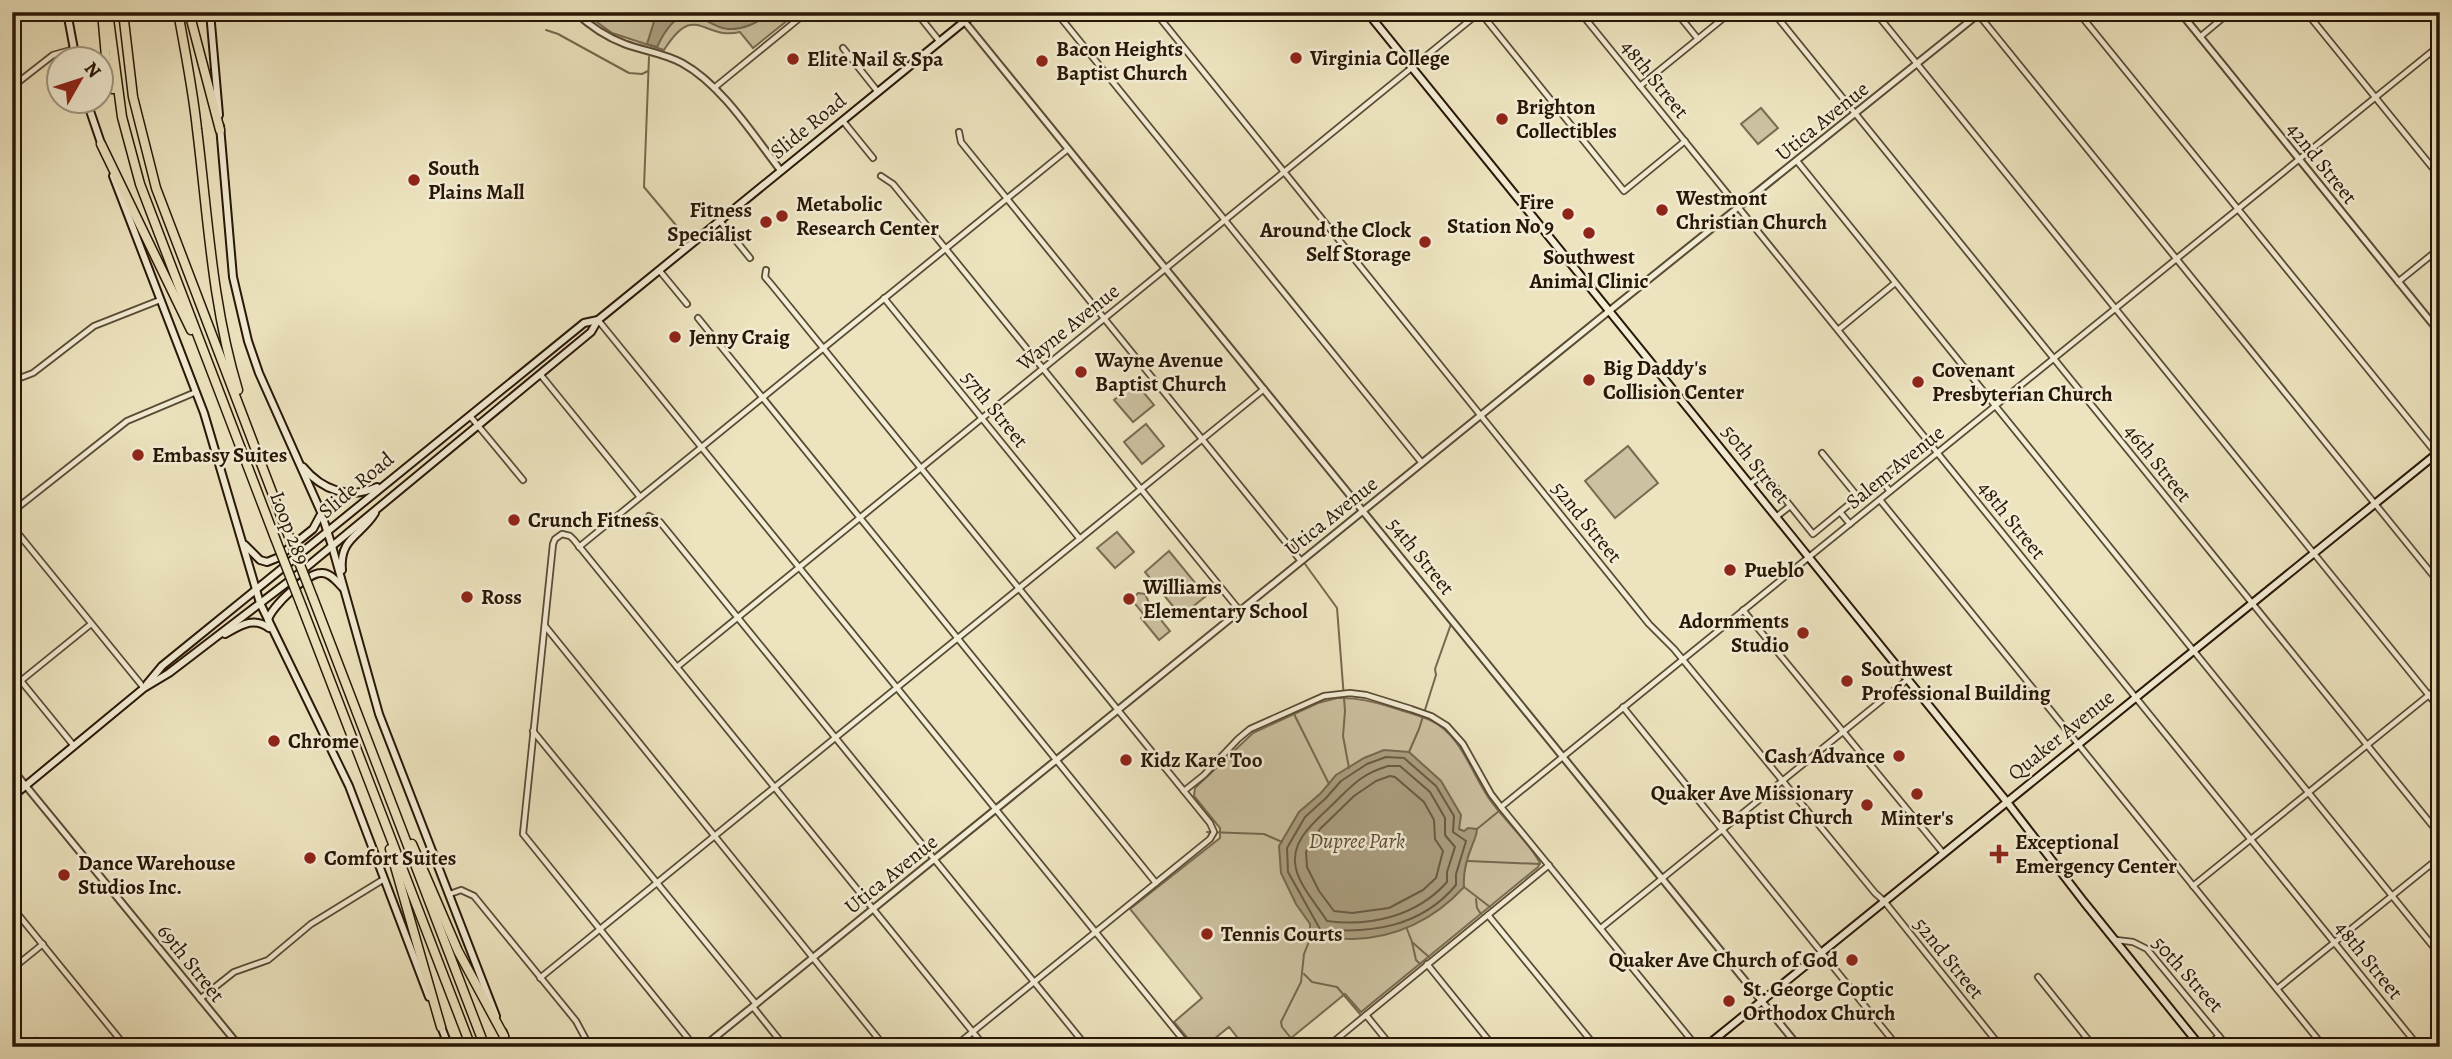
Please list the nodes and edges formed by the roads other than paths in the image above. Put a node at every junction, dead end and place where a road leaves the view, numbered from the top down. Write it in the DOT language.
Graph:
graph roads {
  1 [pos="67,12"];
  2 [pos="102,12"];
  3 [pos="108,12"];
  4 [pos="123,12"];
  5 [pos="178,12"];
  6 [pos="189,12"];
  7 [pos="210,12"];
  8 [pos="575,12"];
  9 [pos="807,12"];
  10 [pos="916,12"];
  11 [pos="976,12"];
  12 [pos="1056,12"];
  13 [pos="1155,12"];
  14 [pos="1367,12"];
  15 [pos="1480,12"];
  16 [pos="1580,12"];
  17 [pos="1676,12"];
  18 [pos="1731,12"];
  19 [pos="1773,12"];
  20 [pos="1875,12"];
  21 [pos="2078,12"];
  22 [pos="2180,12"];
  23 [pos="2230,12"];
  24 [pos="2306,12"];
  25 [pos="2433,12"];
  26 [pos="1978,13"];
  27 [pos="2440,20"];
  28 [pos="964,21"];
  29 [pos="2200,37"];
  30 [pos="1698,39"];
  31 [pos="940,42"];
  32 [pos="2440,45"];
  33 [pos="73,46"];
  34 [pos="842,48"];
  35 [pos="46,60"];
  36 [pos="1917,64"];
  37 [pos="1412,67"];
  38 [pos="1640,86"];
  39 [pos="12,87"];
  40 [pos="714,88"];
  41 [pos="878,92"];
  42 [pos="2375,98"];
  43 [pos="120,106"];
  44 [pos="1855,114"];
  45 [pos="92,116"];
  46 [pos="843,121"];
  47 [pos="220,130"];
  48 [pos="959,132"];
  49 [pos="1685,141"];
  50 [pos="101,144"];
  51 [pos="1068,149"];
  52 [pos="873,158"];
  53 [pos="2299,159"];
  54 [pos="1797,161"];
  55 [pos="781,170"];
  56 [pos="1285,172"];
  57 [pos="881,176"];
  58 [pos="2440,177"];
  59 [pos="1007,198"];
  60 [pos="1739,208"];
  61 [pos="2238,209"];
  62 [pos="720,220"];
  63 [pos="1224,220"];
  64 [pos="945,248"];
  65 [pos="2440,248"];
  66 [pos="750,258"];
  67 [pos="2176,259"];
  68 [pos="1166,268"];
  69 [pos="659,270"];
  70 [pos="766,270"];
  71 [pos="2398,282"];
  72 [pos="1895,283"];
  73 [pos="884,298"];
  74 [pos="160,300"];
  75 [pos="687,304"];
  76 [pos="2115,309"];
  77 [pos="1610,312"];
  78 [pos="698,318"];
  79 [pos="1104,318"];
  80 [pos="598,320"];
  81 [pos="1838,330"];
  82 [pos="2440,333"];
  83 [pos="823,348"];
  84 [pos="205,357"];
  85 [pos="2053,358"];
  86 [pos="1042,368"];
  87 [pos="540,374"];
  88 [pos="12,381"];
  89 [pos="1264,389"];
  90 [pos="196,393"];
  91 [pos="762,397"];
  92 [pos="1995,406"];
  93 [pos="470,415"];
  94 [pos="1482,415"];
  95 [pos="982,418"];
  96 [pos="477,425"];
  97 [pos="1203,440"];
  98 [pos="701,447"];
  99 [pos="1822,453"];
  100 [pos="1937,453"];
  101 [pos="2438,454"];
  102 [pos="258,457"];
  103 [pos="296,458"];
  104 [pos="1902,461"];
  105 [pos="1422,463"];
  106 [pos="920,468"];
  107 [pos="391,479"];
  108 [pos="1880,479"];
  109 [pos="523,480"];
  110 [pos="1750,484"];
  111 [pos="1142,490"];
  112 [pos="1890,491"];
  113 [pos="639,497"];
  114 [pos="1858,497"];
  115 [pos="1880,500"];
  116 [pos="2374,503"];
  117 [pos="1790,506"];
  118 [pos="377,509"];
  119 [pos="1363,511"];
  120 [pos="12,512"];
  121 [pos="321,512"];
  122 [pos="1840,512"];
  123 [pos="649,516"];
  124 [pos="1776,517"];
  125 [pos="860,518"];
  126 [pos="1850,524"];
  127 [pos="12,526"];
  128 [pos="327,532"];
  129 [pos="1080,539"];
  130 [pos="242,541"];
  131 [pos="332,546"];
  132 [pos="579,547"];
  133 [pos="2313,553"];
  134 [pos="1809,557"];
  135 [pos="1301,561"];
  136 [pos="800,568"];
  137 [pos="2440,584"];
  138 [pos="345,589"];
  139 [pos="1019,589"];
  140 [pos="255,590"];
  141 [pos="260,603"];
  142 [pos="2252,603"];
  143 [pos="1743,610"];
  144 [pos="1240,611"];
  145 [pos="737,617"];
  146 [pos="268,623"];
  147 [pos="91,624"];
  148 [pos="545,625"];
  149 [pos="272,631"];
  150 [pos="958,639"];
  151 [pos="205,646"];
  152 [pos="2193,651"];
  153 [pos="1682,659"];
  154 [pos="677,667"];
  155 [pos="1908,680"];
  156 [pos="21,681"];
  157 [pos="2440,686"];
  158 [pos="12,688"];
  159 [pos="144,688"];
  160 [pos="897,688"];
  161 [pos="2428,695"];
  162 [pos="2136,697"];
  163 [pos="1623,707"];
  164 [pos="2440,709"];
  165 [pos="1117,711"];
  166 [pos="533,730"];
  167 [pos="1843,732"];
  168 [pos="835,738"];
  169 [pos="2078,744"];
  170 [pos="2367,744"];
  171 [pos="74,746"];
  172 [pos="1563,756"];
  173 [pos="1057,760"];
  174 [pos="12,769"];
  175 [pos="1783,780"];
  176 [pos="26,786"];
  177 [pos="775,788"];
  178 [pos="1184,791"];
  179 [pos="373,792"];
  180 [pos="2308,792"];
  181 [pos="12,796"];
  182 [pos="2007,802"];
  183 [pos="1501,807"];
  184 [pos="996,810"];
  185 [pos="397,816"];
  186 [pos="1723,830"];
  187 [pos="716,835"];
  188 [pos="2440,835"];
  189 [pos="2250,839"];
  190 [pos="1942,853"];
  191 [pos="2440,857"];
  192 [pos="934,860"];
  193 [pos="1549,865"];
  194 [pos="384,878"];
  195 [pos="1662,878"];
  196 [pos="658,883"];
  197 [pos="1156,883"];
  198 [pos="2193,886"];
  199 [pos="450,894"];
  200 [pos="2392,896"];
  201 [pos="1884,901"];
  202 [pos="12,907"];
  203 [pos="873,909"];
  204 [pos="1488,915"];
  205 [pos="1601,928"];
  206 [pos="600,930"];
  207 [pos="1095,932"];
  208 [pos="2114,940"];
  209 [pos="2335,943"];
  210 [pos="43,944"];
  211 [pos="1822,952"];
  212 [pos="2440,955"];
  213 [pos="814,957"];
  214 [pos="1427,964"];
  215 [pos="12,969"];
  216 [pos="2038,977"];
  217 [pos="540,978"];
  218 [pos="1034,982"];
  219 [pos="2277,989"];
  220 [pos="200,999"];
  221 [pos="1762,1000"];
  222 [pos="754,1005"];
  223 [pos="1366,1015"];
  224 [pos="441,1027"];
  225 [pos="973,1031"];
  226 [pos="504,1036"];
  227 [pos="2219,1036"];
  228 [pos="36,1041"];
  229 [pos="29,1047"];
  230 [pos="126,1047"];
  231 [pos="240,1047"];
  232 [pos="449,1047"];
  233 [pos="471,1047"];
  234 [pos="485,1047"];
  235 [pos="508,1047"];
  236 [pos="590,1047"];
  237 [pos="695,1047"];
  238 [pos="704,1047"];
  239 [pos="785,1047"];
  240 [pos="885,1047"];
  241 [pos="954,1047"];
  242 [pos="985,1047"];
  243 [pos="1087,1047"];
  244 [pos="1189,1047"];
  245 [pos="1327,1047"];
  246 [pos="1392,1047"];
  247 [pos="1494,1047"];
  248 [pos="1596,1047"];
  249 [pos="1697,1047"];
  250 [pos="1704,1047"];
  251 [pos="1799,1047"];
  252 [pos="1898,1047"];
  253 [pos="2001,1047"];
  254 [pos="2094,1047"];
  255 [pos="2204,1047"];
  256 [pos="2228,1047"];
  257 [pos="2324,1047"];
  258 [pos="2419,1047"];
  1 -- 33 [label="main road"];
  2 -- 43 [label="highway"];
  3 -- 43 [label="highway, Loop 289"];
  4 -- 102 [label="highway, Loop 289"];
  5 -- 102 [label="highway"];
  6 -- 47 [label="highway"];
  7 -- 47 [label="main road"];
  8 -- 40 [label="street"];
  9 -- 40 [label="street"];
  10 -- 31 [label="street"];
  11 -- 28 [label="main road, Slide Road"];
  12 -- 63 [label="street"];
  13 -- 56 [label="street, 52nd Street"];
  14 -- 37 [label="main road, 50th Street"];
  15 -- 37 [label="street, Wayne Avenue"];
  15 -- 49 [label="street"];
  16 -- 38 [label="street, 48th Street"];
  17 -- 30 [label="street"];
  18 -- 30 [label="street"];
  19 -- 44 [label="street, 46th Street"];
  20 -- 36 [label="street"];
  21 -- 61 [label="street"];
  22 -- 29 [label="street, 42nd Street"];
  23 -- 29 [label="street"];
  24 -- 42 [label="street"];
  25 -- 27 [label="street"];
  26 -- 36 [label="street, Utica Avenue"];
  26 -- 67 [label="street"];
  28 -- 31 [label="main road, Slide Road"];
  28 -- 51 [label="street, 54th Street"];
  29 -- 53 [label="street, 42nd Street"];
  30 -- 38 [label="street"];
  31 -- 41 [label="main road, Slide Road"];
  32 -- 42 [label="street, Salem Avenue"];
  34 -- 41 [label="street"];
  35 -- 39 [label="street"];
  36 -- 44 [label="street, Utica Avenue"];
  36 -- 76 [label="street"];
  37 -- 56 [label="street, Wayne Avenue"];
  37 -- 77 [label="main road, 50th Street"];
  38 -- 49 [label="street, 48th Street"];
  40 -- 55 [label="street"];
  41 -- 46 [label="main road, Slide Road"];
  42 -- 53 [label="street, Salem Avenue"];
  42 -- 58 [label="street"];
  43 -- 84 [label="highway, Loop 289"];
  44 -- 54 [label="street, Utica Avenue"];
  44 -- 85 [label="street, 46th Street"];
  45 -- 50 [label="main road"];
  46 -- 52 [label="street"];
  46 -- 55 [label="main road, Slide Road"];
  47 -- 103 [label="main road"];
  48 -- 59 [label="street"];
  49 -- 60 [label="street, 48th Street"];
  50 -- 74 [label="main road"];
  50 -- 84 [label="highway"];
  51 -- 59 [label="street"];
  51 -- 68 [label="street, 54th Street"];
  53 -- 61 [label="street, Salem Avenue"];
  53 -- 71 [label="street, 42nd Street"];
  54 -- 60 [label="street, Utica Avenue"];
  54 -- 72 [label="street"];
  55 -- 62 [label="main road, Slide Road"];
  56 -- 63 [label="street, Wayne Avenue"];
  56 -- 94 [label="street, 52nd Street"];
  57 -- 64 [label="street"];
  59 -- 64 [label="street"];
  59 -- 79 [label="street"];
  60 -- 77 [label="street, Utica Avenue"];
  60 -- 81 [label="street, 48th Street"];
  61 -- 67 [label="street, Salem Avenue"];
  61 -- 101 [label="street"];
  62 -- 66 [label="street"];
  62 -- 69 [label="main road, Slide Road"];
  63 -- 68 [label="street, Wayne Avenue"];
  63 -- 105 [label="street"];
  64 -- 73 [label="street"];
  64 -- 86 [label="street"];
  65 -- 71 [label="street"];
  67 -- 76 [label="street, Salem Avenue"];
  67 -- 116 [label="street"];
  68 -- 79 [label="street, Wayne Avenue"];
  68 -- 89 [label="street, 54th Street"];
  69 -- 75 [label="street"];
  69 -- 80 [label="main road, Slide Road"];
  70 -- 83 [label="street"];
  71 -- 82 [label="street, 42nd Street"];
  72 -- 81 [label="street"];
  72 -- 92 [label="street"];
  73 -- 83 [label="street"];
  73 -- 95 [label="street, 57th Street"];
  74 -- 88 [label="street"];
  74 -- 90 [label="main road"];
  76 -- 85 [label="street, Salem Avenue"];
  76 -- 133 [label="street"];
  77 -- 94 [label="street, Utica Avenue"];
  77 -- 110 [label="main road, 50th Street"];
  78 -- 91 [label="street"];
  79 -- 86 [label="street, Wayne Avenue"];
  79 -- 97 [label="street"];
  80 -- 87 [label="main road, Slide Road"];
  80 -- 93 [label="main road, Slide Road"];
  80 -- 98 [label="street"];
  81 -- 100 [label="street, 48th Street"];
  83 -- 91 [label="street"];
  83 -- 106 [label="street"];
  84 -- 179 [label="highway, Loop 289, bridge"];
  85 -- 92 [label="street, Salem Avenue"];
  85 -- 142 [label="street, 46th Street"];
  86 -- 95 [label="street, Wayne Avenue"];
  86 -- 111 [label="street"];
  87 -- 96 [label="main road, Slide Road"];
  87 -- 113 [label="street"];
  89 -- 97 [label="street"];
  89 -- 119 [label="street, 54th Street"];
  90 -- 120 [label="street"];
  90 -- 130 [label="main road"];
  91 -- 98 [label="street"];
  91 -- 125 [label="street"];
  92 -- 100 [label="street, Salem Avenue"];
  92 -- 152 [label="street"];
  93 -- 96 [label="street"];
  93 -- 107 [label="main road, Slide Road"];
  94 -- 105 [label="street, Utica Avenue"];
  94 -- 153 [label="street, 52nd Street"];
  95 -- 106 [label="street, Wayne Avenue"];
  95 -- 129 [label="street, 57th Street"];
  96 -- 109 [label="street"];
  96 -- 118 [label="main road, Slide Road"];
  97 -- 111 [label="street"];
  97 -- 135 [label="street"];
  98 -- 113 [label="street"];
  98 -- 136 [label="street"];
  99 -- 114 [label="street"];
  100 -- 112 [label="street, Salem Avenue"];
  100 -- 162 [label="street, 48th Street"];
  101 -- 116 [label="main road, Quaker Avenue"];
  102 -- 185 [label="highway, Loop 289, bridge"];
  103 -- 107 [label="main road"];
  103 -- 121 [label="main road"];
  104 -- 108 [label="street"];
  105 -- 119 [label="street, Utica Avenue"];
  106 -- 125 [label="street, Wayne Avenue"];
  106 -- 139 [label="street"];
  107 -- 128 [label="main road, Slide Road"];
  108 -- 112 [label="street"];
  108 -- 114 [label="street"];
  110 -- 117 [label="street"];
  110 -- 124 [label="main road, 50th Street"];
  111 -- 129 [label="street"];
  111 -- 144 [label="street"];
  112 -- 115 [label="street, Salem Avenue"];
  113 -- 132 [label="street"];
  114 -- 122 [label="street"];
  115 -- 126 [label="street, Salem Avenue"];
  115 -- 169 [label="street"];
  116 -- 133 [label="main road, Quaker Avenue"];
  116 -- 137 [label="street"];
  117 -- 122 [label="street"];
  117 -- 124 [label="street"];
  118 -- 131 [label="main road, Slide Road"];
  118 -- 138 [label="main road"];
  119 -- 135 [label="street, Utica Avenue"];
  119 -- 172 [label="street, 54th Street"];
  121 -- 128 [label="main road"];
  121 -- 130 [label="main road"];
  122 -- 126 [label="street"];
  123 -- 145 [label="street"];
  124 -- 134 [label="main road, 50th Street"];
  125 -- 136 [label="street, Wayne Avenue"];
  125 -- 150 [label="street"];
  126 -- 134 [label="street, Salem Avenue"];
  127 -- 147 [label="street"];
  128 -- 131 [label="main road"];
  128 -- 140 [label="main road, Slide Road"];
  129 -- 139 [label="street"];
  130 -- 140 [label="main road"];
  131 -- 138 [label="main road"];
  131 -- 141 [label="main road, Slide Road"];
  132 -- 148 [label="street"];
  132 -- 154 [label="street"];
  133 -- 142 [label="main road, Quaker Avenue"];
  133 -- 161 [label="street"];
  134 -- 143 [label="street, Salem Avenue"];
  134 -- 155 [label="main road, 50th Street"];
  135 -- 144 [label="street, Utica Avenue"];
  136 -- 145 [label="street, Wayne Avenue"];
  136 -- 160 [label="street"];
  138 -- 146 [label="main road"];
  138 -- 199 [label="main road"];
  139 -- 150 [label="street"];
  139 -- 165 [label="street"];
  140 -- 141 [label="main road"];
  140 -- 159 [label="main road, Slide Road"];
  141 -- 146 [label="main road"];
  141 -- 151 [label="main road, Slide Road"];
  142 -- 152 [label="main road, Quaker Avenue"];
  142 -- 170 [label="street, 46th Street"];
  143 -- 153 [label="street, Salem Avenue"];
  143 -- 167 [label="street"];
  144 -- 165 [label="street, Utica Avenue"];
  145 -- 154 [label="street, Wayne Avenue"];
  145 -- 168 [label="street"];
  146 -- 149 [label="main road"];
  147 -- 156 [label="street"];
  147 -- 159 [label="street"];
  148 -- 166 [label="street"];
  148 -- 187 [label="street"];
  149 -- 151 [label="main road"];
  149 -- 194 [label="main road"];
  150 -- 160 [label="street"];
  150 -- 173 [label="street"];
  151 -- 159 [label="main road, Slide Road"];
  152 -- 162 [label="main road, Quaker Avenue"];
  152 -- 180 [label="street"];
  153 -- 163 [label="street, Salem Avenue"];
  153 -- 175 [label="street, 52nd Street"];
  154 -- 177 [label="street"];
  155 -- 167 [label="street"];
  155 -- 182 [label="main road, 50th Street"];
  156 -- 158 [label="street"];
  156 -- 171 [label="street"];
  157 -- 161 [label="street"];
  159 -- 171 [label="main road, Slide Road"];
  160 -- 168 [label="street"];
  160 -- 184 [label="street"];
  161 -- 164 [label="street"];
  161 -- 170 [label="street"];
  162 -- 169 [label="main road, Quaker Avenue"];
  162 -- 189 [label="street, 48th Street"];
  163 -- 172 [label="street, Salem Avenue"];
  163 -- 186 [label="street"];
  165 -- 173 [label="street, Utica Avenue"];
  165 -- 178 [label="street"];
  166 -- 196 [label="street"];
  166 -- 206 [label="street"];
  167 -- 175 [label="street"];
  167 -- 190 [label="street"];
  168 -- 177 [label="street"];
  168 -- 192 [label="street"];
  169 -- 182 [label="main road, Quaker Avenue"];
  169 -- 198 [label="street"];
  170 -- 180 [label="street"];
  170 -- 188 [label="street, 46th Street"];
  171 -- 176 [label="main road, Slide Road"];
  172 -- 183 [label="street, Salem Avenue"];
  172 -- 195 [label="street, 54th Street"];
  173 -- 184 [label="street, Utica Avenue"];
  173 -- 197 [label="street"];
  174 -- 176 [label="street, 69th Street"];
  175 -- 186 [label="street"];
  175 -- 201 [label="street, 52nd Street"];
  176 -- 181 [label="main road, Slide Road"];
  176 -- 220 [label="street, 69th Street"];
  177 -- 187 [label="street"];
  177 -- 203 [label="street"];
  178 -- 183 [label="street"];
  178 -- 197 [label="street"];
  179 -- 224 [label="highway"];
  179 -- 233 [label="highway, Loop 289"];
  180 -- 189 [label="street"];
  180 -- 200 [label="street"];
  182 -- 190 [label="main road, Quaker Avenue"];
  182 -- 208 [label="main road, 50th Street"];
  183 -- 193 [label="street"];
  184 -- 192 [label="street, Utica Avenue"];
  184 -- 207 [label="street"];
  185 -- 226 [label="highway"];
  185 -- 234 [label="highway, Loop 289"];
  186 -- 195 [label="street"];
  186 -- 211 [label="street"];
  187 -- 196 [label="street"];
  187 -- 213 [label="street"];
  189 -- 198 [label="street"];
  189 -- 209 [label="street, 48th Street"];
  190 -- 201 [label="main road, Quaker Avenue"];
  191 -- 200 [label="street"];
  192 -- 203 [label="street, Utica Avenue"];
  192 -- 218 [label="street"];
  193 -- 204 [label="street"];
  193 -- 205 [label="street"];
  194 -- 220 [label="street"];
  194 -- 224 [label="main road"];
  195 -- 205 [label="street"];
  195 -- 221 [label="street, 54th Street"];
  196 -- 206 [label="street"];
  196 -- 222 [label="street"];
  197 -- 207 [label="street"];
  198 -- 219 [label="street"];
  199 -- 217 [label="street"];
  199 -- 226 [label="main road"];
  200 -- 209 [label="street"];
  200 -- 212 [label="street"];
  201 -- 211 [label="main road, Quaker Avenue"];
  201 -- 253 [label="street, 52nd Street"];
  202 -- 210 [label="street"];
  203 -- 213 [label="street, Utica Avenue"];
  203 -- 225 [label="street"];
  204 -- 214 [label="street"];
  204 -- 248 [label="street"];
  205 -- 249 [label="street"];
  206 -- 217 [label="street"];
  206 -- 237 [label="street"];
  207 -- 218 [label="street"];
  207 -- 244 [label="street"];
  208 -- 227 [label="street, 50th Street"];
  208 -- 255 [label="main road, 50th Street"];
  209 -- 219 [label="street"];
  209 -- 258 [label="street, 48th Street"];
  210 -- 215 [label="street"];
  210 -- 230 [label="street"];
  211 -- 221 [label="main road, Quaker Avenue"];
  211 -- 252 [label="street"];
  213 -- 222 [label="street, Utica Avenue"];
  213 -- 240 [label="street"];
  214 -- 223 [label="street"];
  214 -- 247 [label="street"];
  216 -- 254 [label="street"];
  217 -- 236 [label="street"];
  218 -- 225 [label="street"];
  218 -- 243 [label="street"];
  219 -- 257 [label="street"];
  220 -- 231 [label="street, 69th Street"];
  221 -- 250 [label="main road, Quaker Avenue"];
  221 -- 251 [label="street, 54th Street"];
  222 -- 238 [label="street, Utica Avenue"];
  222 -- 239 [label="street"];
  223 -- 245 [label="street"];
  223 -- 246 [label="street"];
  224 -- 232 [label="main road"];
  225 -- 241 [label="street"];
  225 -- 242 [label="street"];
  226 -- 235 [label="main road"];
  227 -- 255 [label="street"];
  227 -- 256 [label="street, 50th Street"];
  228 -- 229 [label="street"];
}
